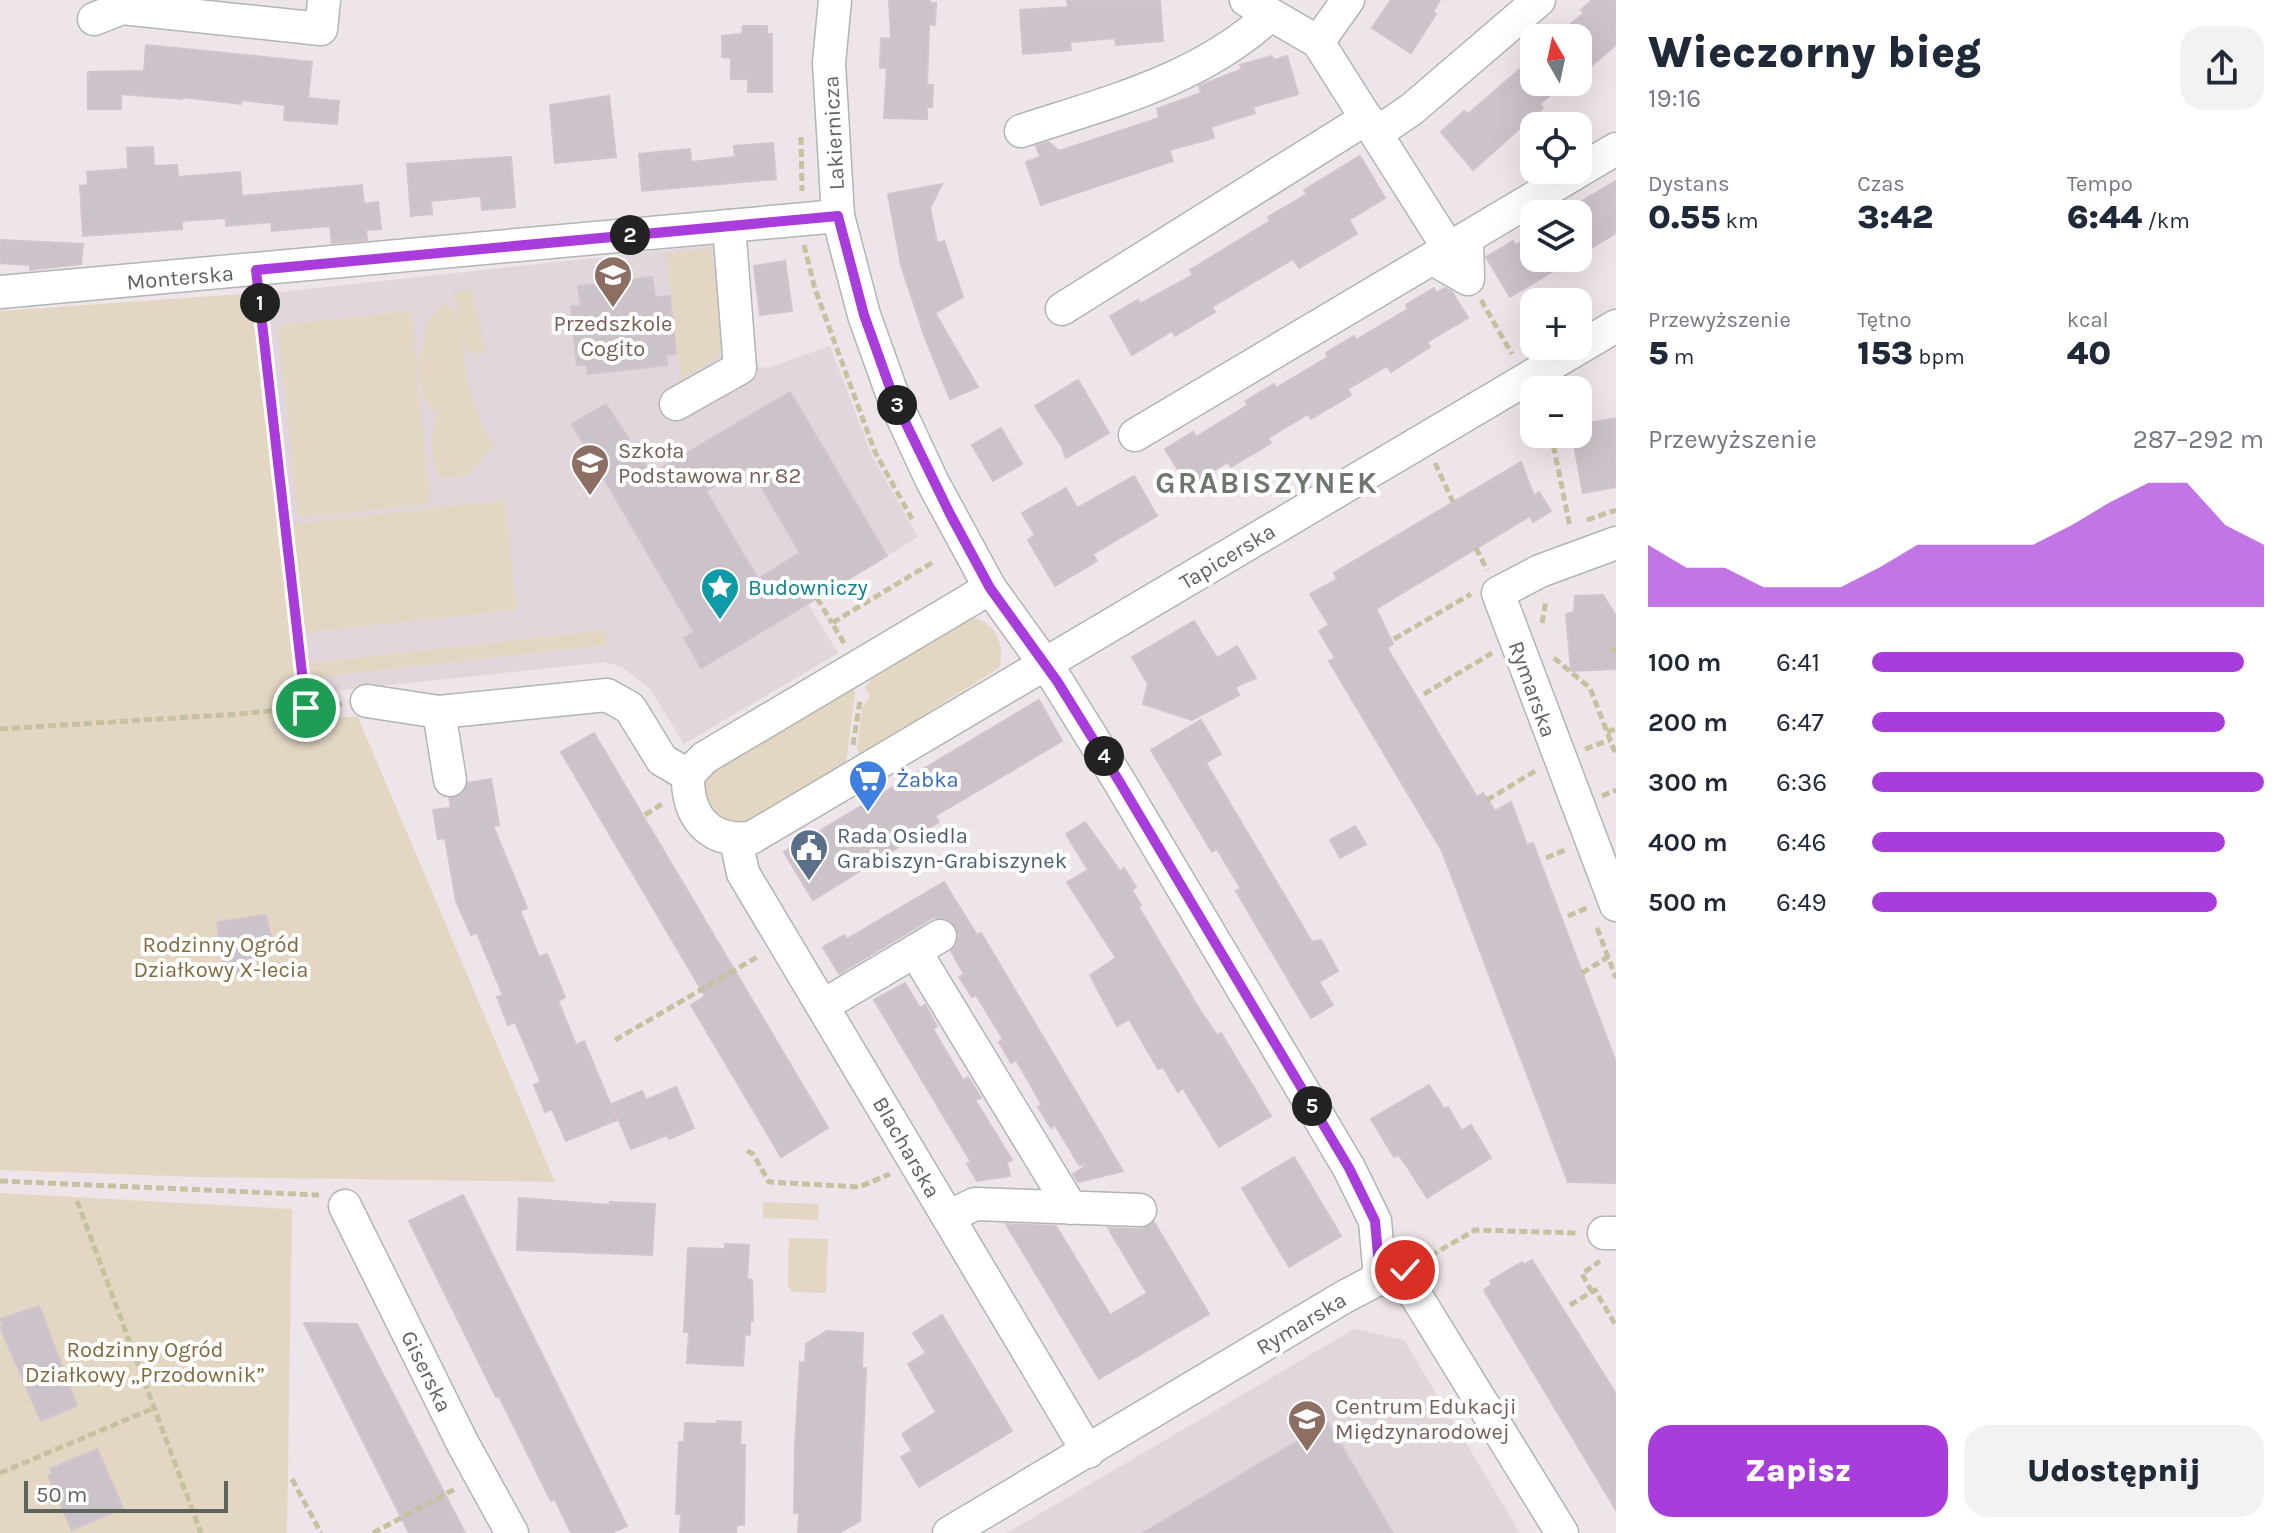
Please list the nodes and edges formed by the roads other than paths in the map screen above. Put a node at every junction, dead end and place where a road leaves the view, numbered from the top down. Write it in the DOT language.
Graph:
graph roads {
  1 [pos="324,0"];
  2 [pos="835,0"];
  3 [pos="1348,0"];
  4 [pos="1539,0"];
  5 [pos="1258,7"];
  6 [pos="94,19"];
  7 [pos="1318,42"];
  8 [pos="1372,126"];
  9 [pos="1021,131"];
  10 [pos="1616,149"];
  11 [pos="838,216"];
  12 [pos="729,226"];
  13 [pos="1450,249"];
  14 [pos="1468,279"];
  15 [pos="0,292"];
  16 [pos="1062,309"];
  17 [pos="1616,326"];
  18 [pos="676,404"];
  19 [pos="1135,435"];
  20 [pos="1616,543"];
  21 [pos="990,588"];
  22 [pos="1044,663"];
  23 [pos="367,701"];
  24 [pos="439,712"];
  25 [pos="688,775"];
  26 [pos="450,780"];
  27 [pos="736,840"];
  28 [pos="1603,906"];
  29 [pos="824,1005"];
  30 [pos="335,1201"];
  31 [pos="1071,1208"];
  32 [pos="1140,1210"];
  33 [pos="948,1217"];
  34 [pos="1380,1272"];
  35 [pos="1088,1452"];
  36 [pos="512,1533"];
  37 [pos="949,1533"];
  38 [pos="1562,1533"];
  1 -- 6 [label="street"];
  2 -- 11 [label="street, Lakiernicza"];
  3 -- 7 [label="street"];
  4 -- 8 [label="street"];
  5 -- 7 [label="street"];
  5 -- 9 [label="street"];
  7 -- 8 [label="street"];
  8 -- 13 [label="street"];
  8 -- 16 [label="street"];
  10 -- 13 [label="street"];
  11 -- 12 [label="street, Monterska"];
  11 -- 21 [label="street, Lakiernicza"];
  12 -- 15 [label="street, Monterska"];
  12 -- 18 [label="street"];
  13 -- 14 [label="street"];
  13 -- 19 [label="street"];
  17 -- 22 [label="street, Tapicerska"];
  20 -- 28 [label="street, Rymarska"];
  21 -- 22 [label="street, Lakiernicza"];
  21 -- 25 [label="street"];
  22 -- 27 [label="street"];
  22 -- 34 [label="street, Lakiernicza"];
  23 -- 24 [label="street"];
  24 -- 25 [label="street"];
  24 -- 26 [label="street"];
  25 -- 27 [label="street"];
  27 -- 29 [label="street, Blacharska"];
  29 -- 31 [label="street"];
  29 -- 33 [label="street, Blacharska"];
  30 -- 36 [label="street, Giserska"];
  31 -- 32 [label="street"];
  31 -- 33 [label="street"];
  33 -- 35 [label="street, Blacharska"];
  34 -- 35 [label="street, Rymarska"];
  34 -- 38 [label="street"];
  35 -- 37 [label="street, Rymarska"];
}
